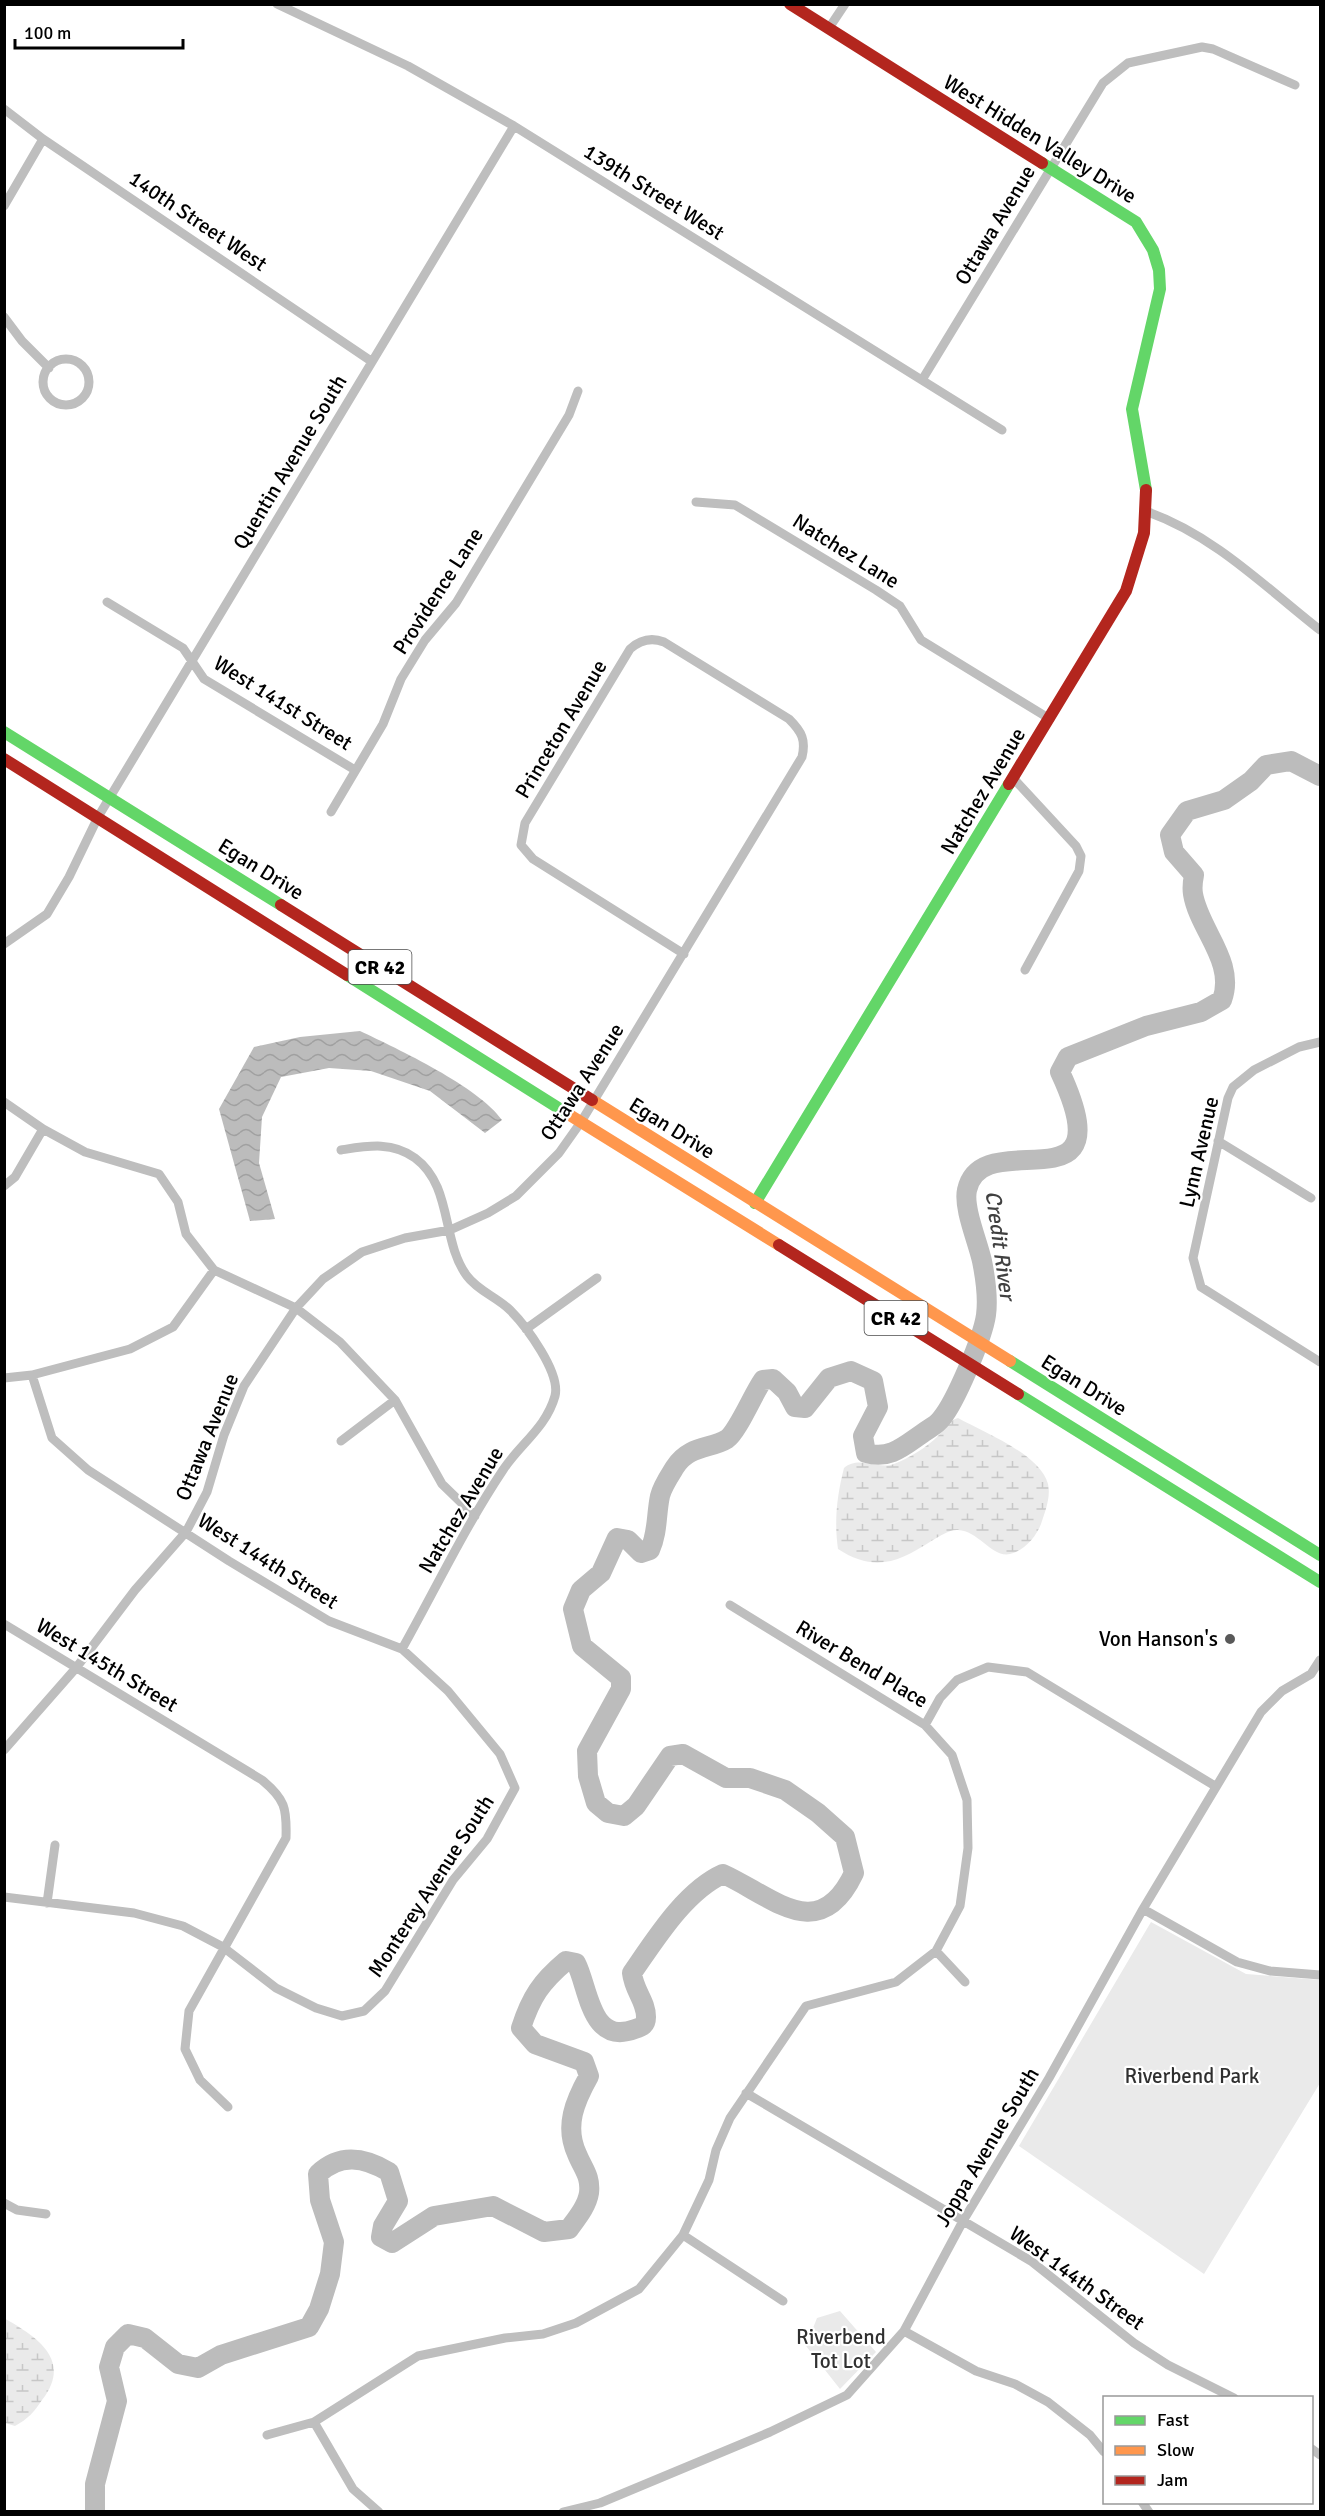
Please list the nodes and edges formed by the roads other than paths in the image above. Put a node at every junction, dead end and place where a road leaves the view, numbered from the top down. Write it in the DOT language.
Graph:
graph roads {
  1 [pos="277,4"];
  2 [pos="790,4"];
  3 [pos="845,4"];
  4 [pos="829,28"];
  5 [pos="1295,85"];
  6 [pos="4,110"];
  7 [pos="514,126"];
  8 [pos="43,139"];
  9 [pos="1051,168"];
  10 [pos="4,206"];
  11 [pos="4,317"];
  12 [pos="371,361"];
  13 [pos="49,368"];
  14 [pos="1138,372"];
  15 [pos="922,380"];
  16 [pos="578,391"];
  17 [pos="1002,430"];
  18 [pos="696,502"];
  19 [pos="1148,512"];
  20 [pos="107,602"];
  21 [pos="1320,630"];
  22 [pos="645,640"];
  23 [pos="191,660"];
  24 [pos="1050,719"];
  25 [pos="4,732"];
  26 [pos="4,759"];
  27 [pos="355,770"];
  28 [pos="1014,779"];
  29 [pos="110,798"];
  30 [pos="331,812"];
  31 [pos="98,817"];
  32 [pos="4,944"];
  33 [pos="684,954"];
  34 [pos="1025,970"];
  35 [pos="1320,1042"];
  36 [pos="593,1101"];
  37 [pos="4,1102"];
  38 [pos="581,1122"];
  39 [pos="43,1129"];
  40 [pos="1218,1141"];
  41 [pos="341,1150"];
  42 [pos="4,1186"];
  43 [pos="1311,1198"];
  44 [pos="755,1203"];
  45 [pos="450,1230"];
  46 [pos="214,1270"];
  47 [pos="597,1278"];
  48 [pos="296,1308"];
  49 [pos="526,1329"];
  50 [pos="1320,1362"];
  51 [pos="32,1375"];
  52 [pos="4,1378"];
  53 [pos="395,1400"];
  54 [pos="341,1441"];
  55 [pos="476,1516"];
  56 [pos="186,1532"];
  57 [pos="1320,1555"];
  58 [pos="1320,1582"];
  59 [pos="730,1605"];
  60 [pos="4,1624"];
  61 [pos="402,1649"];
  62 [pos="1320,1660"];
  63 [pos="76,1668"];
  64 [pos="925,1725"];
  65 [pos="4,1750"];
  66 [pos="1215,1786"];
  67 [pos="515,1788"];
  68 [pos="55,1845"];
  69 [pos="4,1897"];
  70 [pos="47,1903"];
  71 [pos="1143,1909"];
  72 [pos="223,1947"];
  73 [pos="936,1951"];
  74 [pos="1320,1975"];
  75 [pos="965,1982"];
  76 [pos="746,2093"];
  77 [pos="228,2108"];
  78 [pos="4,2203"];
  79 [pos="46,2214"];
  80 [pos="963,2220"];
  81 [pos="683,2235"];
  82 [pos="783,2301"];
  83 [pos="904,2331"];
  84 [pos="1232,2396"];
  85 [pos="314,2422"];
  86 [pos="267,2436"];
  87 [pos="1103,2451"];
  88 [pos="602,2507"];
  89 [pos="380,2511"];
  90 [pos="563,2511"];
  1 -- 7 [label="street, 139th Street West"];
  2 -- 4 [label="main road, West Hidden Valley Drive"];
  3 -- 4 [label="street"];
  4 -- 9 [label="main road, West Hidden Valley Drive"];
  5 -- 9 [label="street, Ottawa Avenue"];
  6 -- 8 [label="street, 140th Street West"];
  7 -- 12 [label="street, Quentin Avenue South"];
  7 -- 15 [label="street, 139th Street West"];
  8 -- 10 [label="street"];
  8 -- 12 [label="street, 140th Street West"];
  9 -- 14 [label="main road, West Hidden Valley Drive"];
  9 -- 15 [label="street, Ottawa Avenue"];
  11 -- 13 [label="street"];
  12 -- 23 [label="street, Quentin Avenue South"];
  13 -- 13 [label="street"];
  14 -- 19 [label="main road, Natchez Avenue"];
  15 -- 17 [label="street, 139th Street West"];
  16 -- 27 [label="street, Providence Lane"];
  18 -- 24 [label="street, Natchez Lane"];
  19 -- 21 [label="street"];
  19 -- 24 [label="main road, Natchez Avenue"];
  20 -- 23 [label="street, West 141st Street"];
  22 -- 33 [label="street, Ottawa Avenue"];
  22 -- 33 [label="street, Princeton Avenue"];
  23 -- 27 [label="street, West 141st Street"];
  23 -- 29 [label="street, Quentin Avenue South"];
  24 -- 28 [label="main road, Natchez Avenue"];
  25 -- 29 [label="main road, Egan Drive / CR 42"];
  26 -- 31 [label="main road, Egan Drive / CR 42"];
  27 -- 30 [label="street, Providence Lane"];
  28 -- 34 [label="street"];
  28 -- 44 [label="main road, Natchez Avenue"];
  29 -- 31 [label="street, Quentin Avenue South"];
  29 -- 36 [label="main road, Egan Drive / CR 42"];
  31 -- 32 [label="street, Quentin Avenue South"];
  31 -- 38 [label="main road, Egan Drive / CR 42"];
  33 -- 36 [label="street, Ottawa Avenue"];
  35 -- 40 [label="street, Lynn Avenue"];
  36 -- 38 [label="street, Ottawa Avenue"];
  36 -- 44 [label="main road, Egan Drive / CR 42"];
  37 -- 39 [label="street"];
  38 -- 45 [label="street, Ottawa Avenue"];
  38 -- 58 [label="main road, Egan Drive / CR 42"];
  39 -- 42 [label="street"];
  39 -- 46 [label="street"];
  40 -- 43 [label="street"];
  40 -- 50 [label="street, Lynn Avenue"];
  41 -- 45 [label="street"];
  44 -- 57 [label="main road, Egan Drive / CR 42"];
  45 -- 48 [label="street, Ottawa Avenue"];
  45 -- 49 [label="street"];
  46 -- 48 [label="street"];
  46 -- 51 [label="street"];
  47 -- 49 [label="street"];
  48 -- 53 [label="street"];
  48 -- 56 [label="street, Ottawa Avenue"];
  49 -- 55 [label="street, Natchez Avenue"];
  51 -- 52 [label="street"];
  51 -- 56 [label="street, West 144th Street"];
  53 -- 54 [label="street"];
  53 -- 55 [label="street"];
  55 -- 61 [label="street, Natchez Avenue"];
  56 -- 61 [label="street, West 144th Street"];
  56 -- 63 [label="street, Ottawa Avenue"];
  59 -- 64 [label="street, River Bend Place"];
  60 -- 63 [label="street, West 145th Street"];
  61 -- 67 [label="street, West 144th Street"];
  62 -- 66 [label="street, Joppa Avenue South"];
  63 -- 65 [label="street, Ottawa Avenue"];
  63 -- 72 [label="street, West 145th Street"];
  64 -- 66 [label="street, River Bend Place"];
  64 -- 73 [label="street"];
  66 -- 71 [label="street, Joppa Avenue South"];
  67 -- 72 [label="street, Monterey Avenue South"];
  68 -- 70 [label="street"];
  69 -- 70 [label="street"];
  70 -- 72 [label="street"];
  71 -- 74 [label="street"];
  71 -- 80 [label="street, Joppa Avenue South"];
  72 -- 77 [label="street"];
  73 -- 75 [label="street"];
  73 -- 76 [label="street"];
  76 -- 80 [label="street, West 144th Street"];
  76 -- 81 [label="street"];
  78 -- 79 [label="street"];
  80 -- 83 [label="street, Joppa Avenue South"];
  80 -- 84 [label="street, West 144th Street"];
  81 -- 82 [label="street"];
  81 -- 85 [label="street"];
  83 -- 87 [label="street"];
  83 -- 88 [label="street, Joppa Avenue South"];
  85 -- 86 [label="street"];
  85 -- 89 [label="street"];
  88 -- 90 [label="street, Joppa Avenue South"];
}
